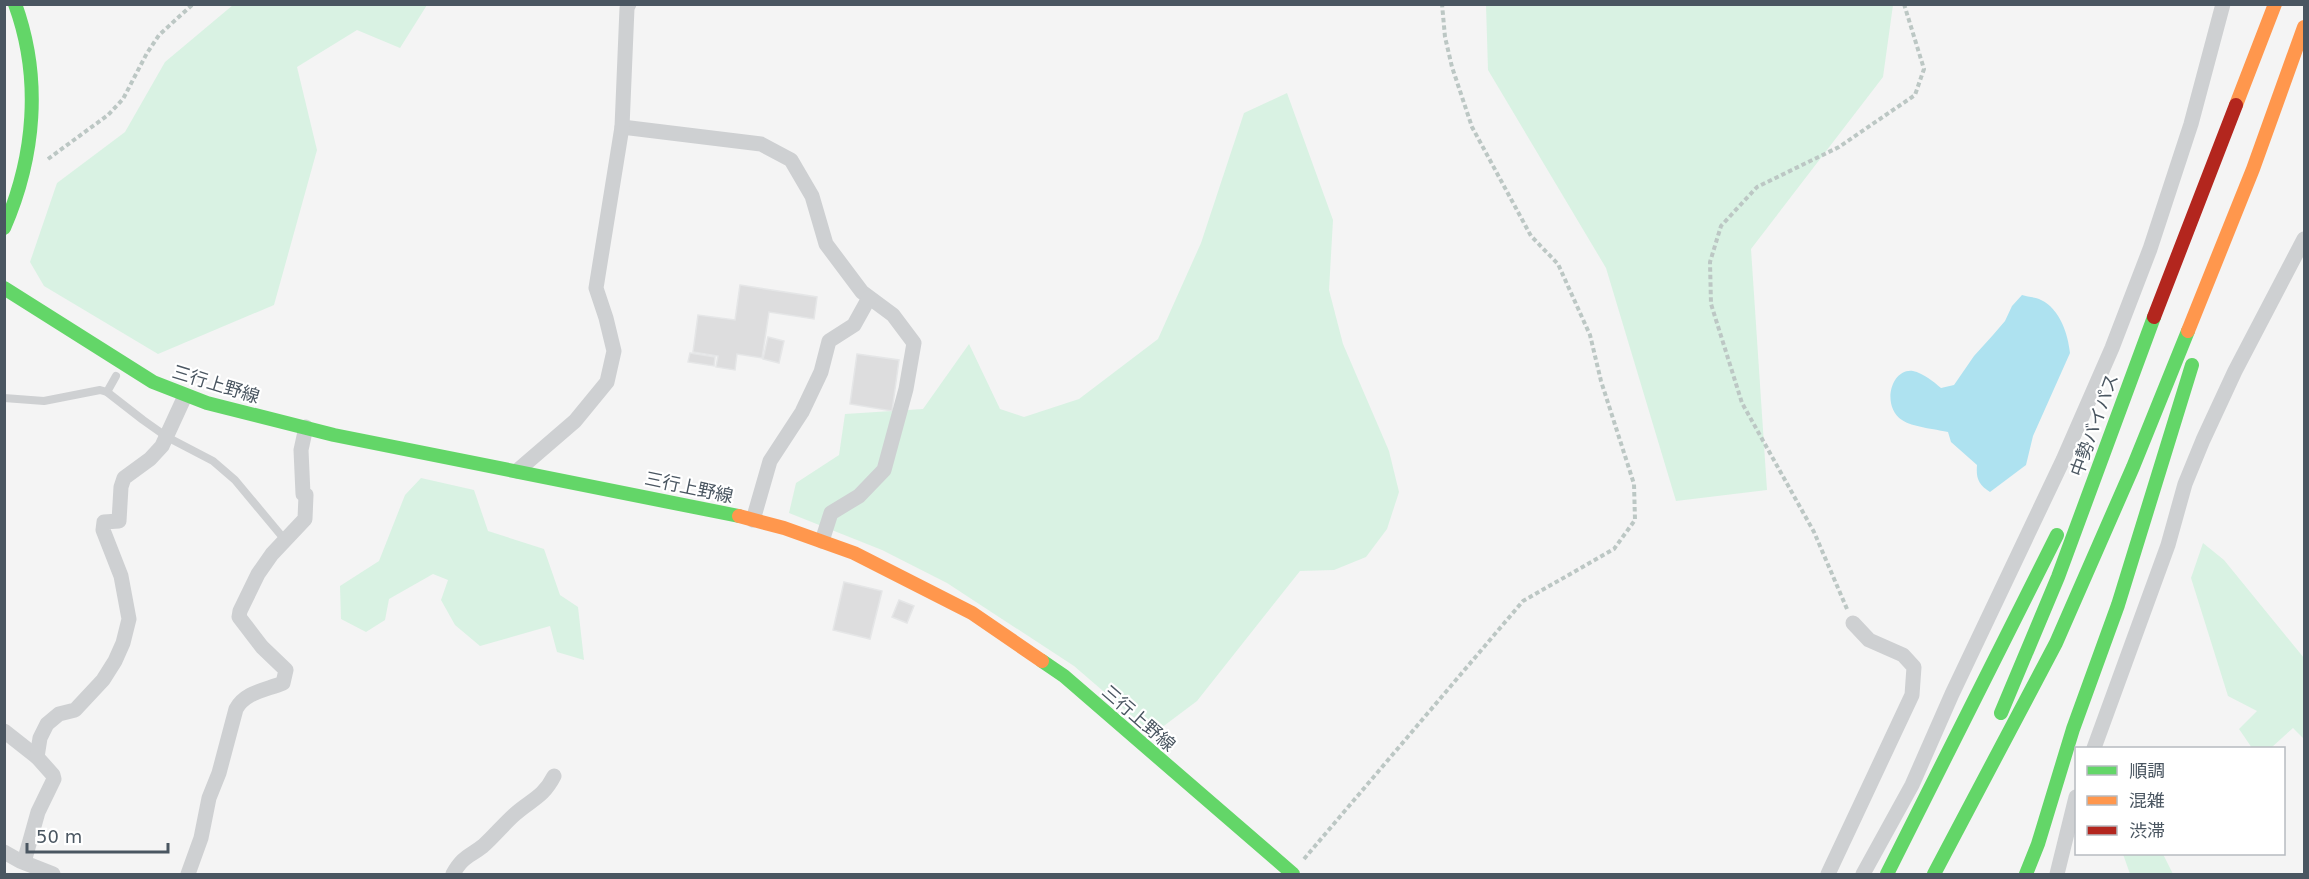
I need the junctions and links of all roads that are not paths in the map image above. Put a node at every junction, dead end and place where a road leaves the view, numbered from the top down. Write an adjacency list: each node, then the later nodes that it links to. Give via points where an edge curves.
1 (15, 4): 8 (main road, via 30,71 32,130 20,194)
2 (629, 4): 6 (street)
3 (2223, 4): 37 (street, via 2191,123 2150,249 2112,348 1912,785)
4 (2275, 4): 12 (main road, 中勢バイパス)
5 (2304, 27): 7 (main road, 中勢バイパス)
6 (622, 127): 11 (street, via 760,144 791,160 812,196 826,244); 19 (street, via 596,288 614,351 607,382 575,421)
7 (2253, 169): 30 (main road, 中勢バイパス, via 2133,468 2056,643); 40 (main road, via 2118,605)
8 (4, 228)
9 (2304, 239): 25 (street, via 2203,440)
10 (4, 288): 15 (main road, 三行上野線, via 136,372)
11 (870, 298): 20 (street, via 854,325 829,341 821,372 802,412 770,461); 22 (street, via 893,315 914,343 906,389 884,470 859,495 831,513)
12 (2141, 351): 30 (main road, 中勢バイパス, via 2058,577); 38 (main road, via 2064,519)
13 (116, 376): 14 (lane)
14 (107, 392): 16 (lane, via 44,400); 18 (lane)
15 (185, 396): 17 (main road, 三行上野線); 18 (street)
16 (4, 398)
17 (306, 427): 19 (main road, 三行上野線); 21 (street, via 301,450 306,495 304,519)
18 (167, 437): 21 (lane, via 213,461 235,480); 26 (street, via 150,459 124,478 119,521 104,522 129,619 119,652 103,680 75,710 59,714 47,724)
19 (517, 471): 20 (main road, 三行上野線)
20 (753, 520): 22 (main road, 三行上野線)
21 (285, 540): 33 (street, via 258,574 239,617 286,670 285,678 283,683 248,695 239,703)
22 (822, 541): 35 (main road, 三行上野線, via 888,569 972,613 1064,676)
23 (1853, 623): 36 (street, via 1869,640 1903,655 1914,668 1912,695)
24 (4, 731): 26 (street)
25 (2094, 747)
26 (37, 757): 31 (street, via 54,779 38,812)
27 (554, 776): 34 (street, via 538,798 516,813 482,847 467,855)
28 (2075, 801): 41 (street)
29 (4, 852): 31 (street)
30 (1943, 856): 39 (main road, 中勢バイパス)
31 (24, 862): 32 (street)
32 (53, 874)
33 (188, 874)
34 (453, 874)
35 (1293, 874)
36 (1828, 874)
37 (1863, 874)
38 (1887, 874)
39 (1934, 874)
40 (2026, 874)
41 (2057, 874)

